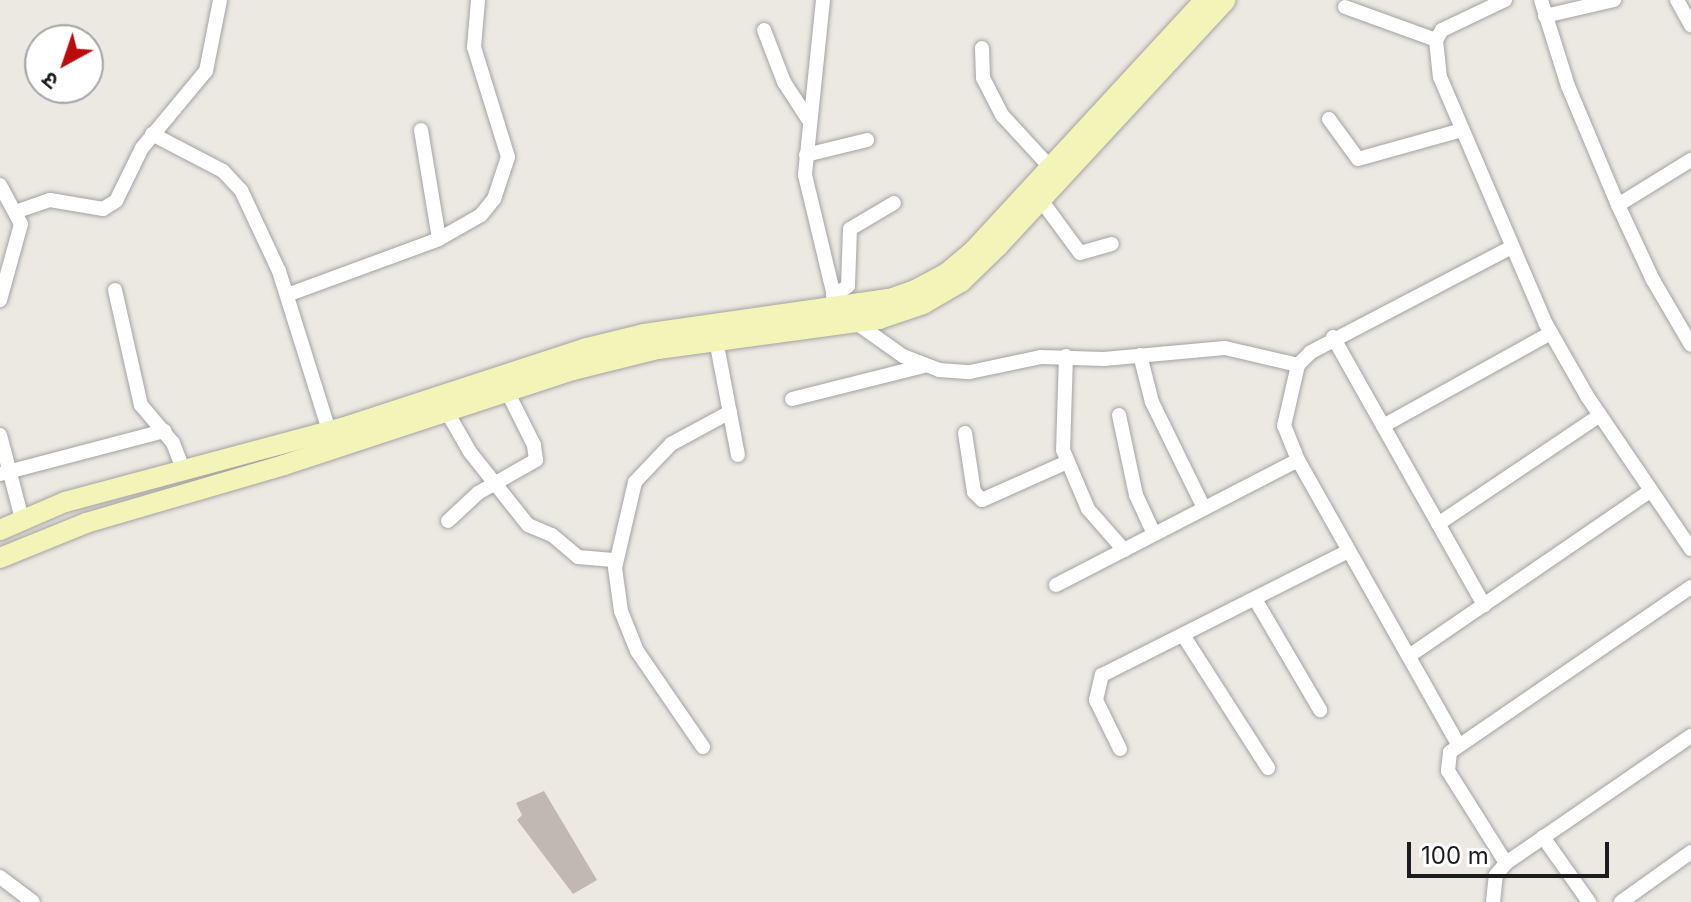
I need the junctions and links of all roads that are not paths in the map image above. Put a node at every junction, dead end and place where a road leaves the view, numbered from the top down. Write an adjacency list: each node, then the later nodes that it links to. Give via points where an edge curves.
1 (220, 0): 19 (street, via 212,59)
2 (478, 0): 29 (street, via 474,47 505,140 506,173 481,215)
3 (823, 0): 15 (street, via 820,61)
4 (1505, 0): 13 (street, via 1458,20)
5 (1541, 0): 10 (street)
6 (1614, 0): 10 (street)
7 (1677, 0): 11 (street)
8 (1216, 2): 23 (street); 25 (street)
9 (1345, 7): 13 (street)
10 (1545, 16): 27 (street)
11 (1691, 25)
12 (764, 30): 15 (street, via 784,82)
13 (1436, 40): 18 (street, via 1440,77)
14 (982, 48): 23 (street, via 983,78 1002,115)
15 (808, 119): 21 (street)
16 (1329, 119): 18 (street, via 1358,159)
17 (421, 130): 29 (street)
18 (1462, 130): 31 (street)
19 (152, 134): 28 (street, via 111,205 103,209 50,200); 33 (street, via 234,179 272,252)
20 (867, 140): 21 (street)
21 (806, 155): 35 (street, via 806,189)
22 (1691, 160): 27 (street)
23 (1050, 167): 35 (street, via 947,273 893,298)
24 (0, 185): 28 (street)
25 (1041, 200): 30 (street, via 1080,253); 35 (street, via 977,267 940,296 900,314)
26 (894, 203): 35 (street, via 850,229)
27 (1618, 205): 39 (street)
28 (18, 211): 34 (street, via 21,224)
29 (439, 239): 33 (street)
30 (1112, 244)
31 (1512, 247): 36 (street); 37 (street)
32 (115, 290): 51 (street, via 141,405)
33 (287, 295): 52 (street)
34 (0, 300)
35 (842, 312): 38 (street); 43 (street); 52 (street, via 616,341)
36 (1551, 333): 49 (street); 50 (street)
37 (1333, 337): 42 (street); 50 (street)
38 (716, 340): 44 (street, via 573,370); 47 (street)
39 (1691, 345)
40 (1140, 355): 41 (street); 42 (street, via 1225,348); 62 (street, via 1152,402)
41 (1066, 356): 43 (street, via 970,372); 57 (street, via 1060,434)
42 (1298, 365): 56 (street, via 1284,426)
43 (923, 366): 45 (street)
44 (507, 391): 46 (street); 60 (street, via 537,454 531,464)
45 (792, 399)
46 (447, 412): 60 (street); 71 (street, via 86,523)
47 (730, 412): 55 (street); 72 (street, via 671,444 645,468 630,494)
48 (1119, 415): 67 (street, via 1136,495)
49 (1600, 415): 61 (street); 65 (street)
50 (1383, 426): 65 (street)
51 (164, 431): 58 (street); 59 (street)
52 (329, 431): 58 (street)
53 (965, 433): 57 (street, via 974,492 982,500)
54 (0, 435): 59 (street)
55 (738, 455)
56 (1298, 460): 62 (street); 70 (street)
57 (1067, 462): 69 (street, via 1088,509)
58 (184, 471): 63 (street, via 90,494)
59 (4, 473): 63 (street)
60 (495, 482): 64 (street); 72 (street, via 528,525 552,535 578,557)
61 (1651, 490): 68 (street); 76 (street)
62 (1204, 508): 67 (street)
63 (22, 519): 66 (street)
64 (448, 521)
65 (1438, 524): 76 (street)
66 (0, 530)
67 (1154, 534): 69 (street)
68 (1691, 549)
69 (1124, 550): 73 (street)
70 (1349, 551): 75 (street); 78 (street)
71 (0, 558)
72 (616, 560): 82 (street, via 621,611 637,651)
73 (1056, 585)
74 (1691, 587): 81 (street)
75 (1255, 599): 77 (street); 79 (street)
76 (1484, 605): 78 (street)
77 (1183, 635): 83 (street, via 1097,682 1096,700); 84 (street)
78 (1409, 656): 81 (street)
79 (1320, 710)
80 (1691, 736): 85 (street)
81 (1458, 744): 87 (street, via 1446,761 1448,771)
82 (703, 747)
83 (1120, 749)
84 (1268, 768)
85 (1543, 837): 87 (street); 91 (street)
86 (1691, 852): 92 (street)
87 (1506, 863): 90 (street, via 1496,875)
88 (0, 877): 89 (street)
89 (33, 902)
90 (1493, 902)
91 (1589, 902)
92 (1621, 902)

